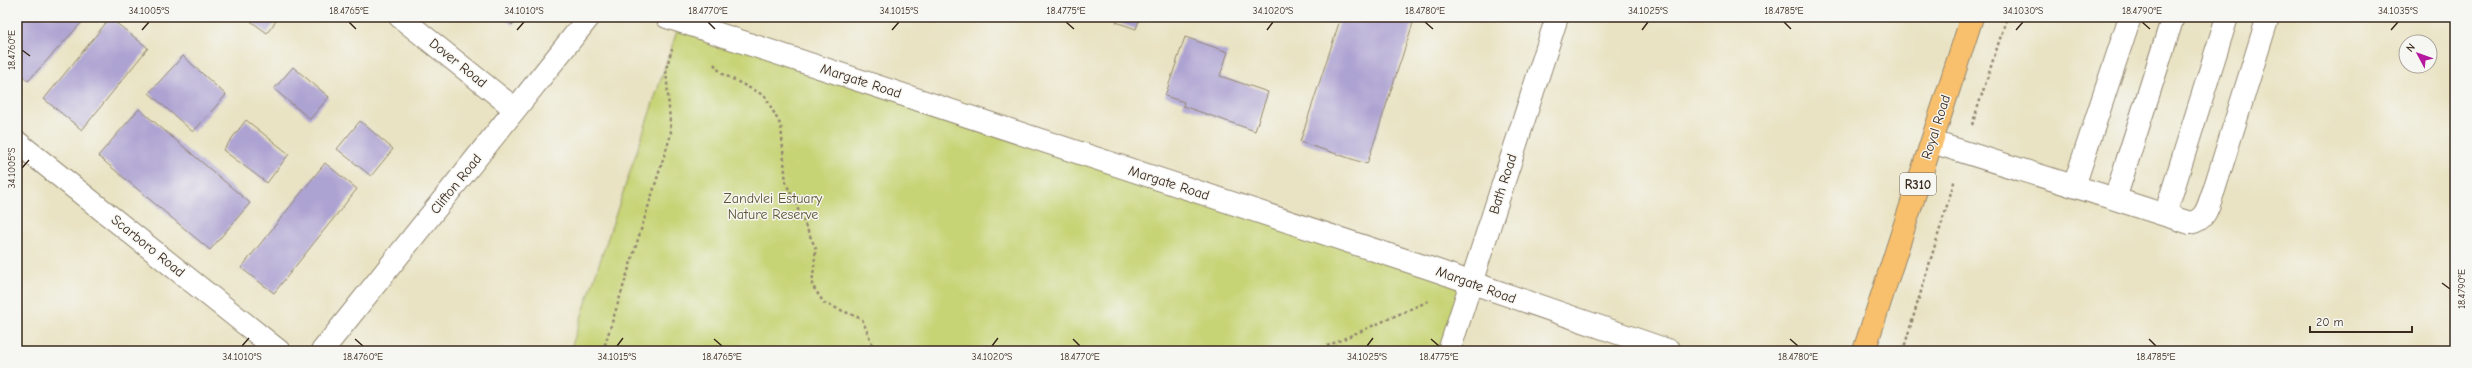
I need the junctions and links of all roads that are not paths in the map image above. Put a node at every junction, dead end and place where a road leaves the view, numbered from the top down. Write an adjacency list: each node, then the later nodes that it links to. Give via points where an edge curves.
1 (400, 17): 10 (street, Dover Road)
2 (589, 17): 10 (street, Clifton Road)
3 (1558, 17): 16 (street, Bath Road)
4 (1972, 17): 12 (main road, Royal Road / R310)
5 (2130, 17): 13 (street)
6 (2173, 17): 14 (street)
7 (2227, 17): 15 (street)
8 (2268, 17): 15 (street, via 2204,216 2199,221 2190,223)
9 (673, 19): 16 (street, Margate Road)
10 (515, 109): 18 (street, Clifton Road)
11 (17, 142): 17 (street, Scarboro Road)
12 (1932, 142): 13 (street); 21 (main road, Royal Road / R310)
13 (2074, 186): 14 (street)
14 (2115, 199): 15 (street)
15 (2165, 215)
16 (1471, 282): 19 (street, Bath Road); 20 (street, Margate Road)
17 (279, 351)
18 (322, 351)
19 (1449, 351)
20 (1670, 351)
21 (1864, 351)

